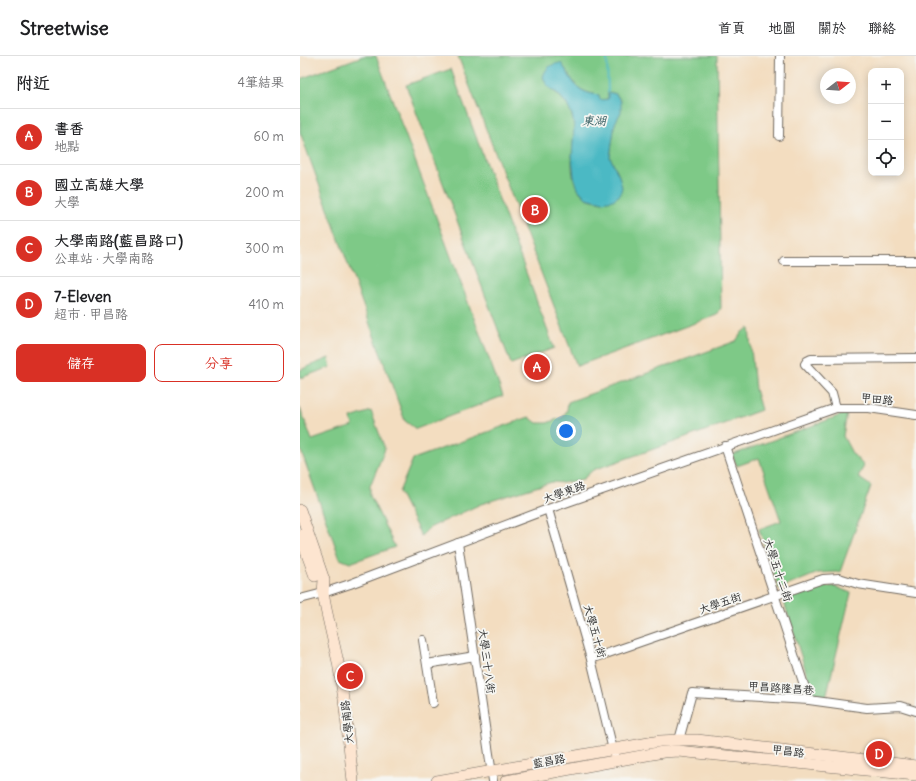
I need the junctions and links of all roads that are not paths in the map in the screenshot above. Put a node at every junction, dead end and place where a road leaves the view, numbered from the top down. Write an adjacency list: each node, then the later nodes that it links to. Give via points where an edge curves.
1 (780, 56): 2 (street)
2 (779, 136)
3 (916, 261): 4 (street)
4 (784, 262)
5 (916, 358): 6 (street, via 807,361 804,364 832,393)
6 (836, 408): 7 (street, 甲田路, via 869,408); 8 (street, 大學東路)
7 (916, 415)
8 (725, 446): 10 (street, 大學東路); 15 (street, 大學五十二街)
9 (300, 510): 13 (street, 大學南路, via 324,580)
10 (548, 510): 12 (street, 大學東路); 19 (street, 大學五十街)
11 (300, 535): 13 (street, 大學南路)
12 (458, 544): 13 (street, 大學東路); 18 (street, 大學三十八街)
13 (323, 593): 16 (street, 大學東路); 32 (street, 大學南路, via 344,700)
14 (916, 593): 15 (street, 大學五街, via 858,584 839,578 823,580)
15 (775, 595): 19 (street, 大學五街); 21 (street, 大學五十二街)
16 (300, 599)
17 (423, 640): 20 (street)
18 (475, 656): 20 (street); 30 (street, 大學三十八街)
19 (592, 659): 26 (street, 大學五十街)
20 (426, 664): 22 (street)
21 (809, 700): 23 (street, 甲昌路隆昌巷, via 867,708 900,706); 24 (street, 甲昌路隆昌巷, via 692,693)
22 (433, 703)
23 (916, 711)
24 (680, 740): 25 (street, 甲昌路); 28 (street, 甲昌路)
25 (661, 747): 26 (street, 藍昌路); 29 (street, 甲昌路, via 678,751)
26 (614, 755): 27 (street, 藍昌路); 31 (street, 藍昌路)
27 (554, 761): 30 (street, 藍昌路); 31 (street)
28 (916, 766)
29 (916, 775)
30 (492, 776): 33 (street, 藍昌路)
31 (557, 777): 34 (street, 藍昌路)
32 (353, 781)
33 (437, 781)
34 (506, 781)

